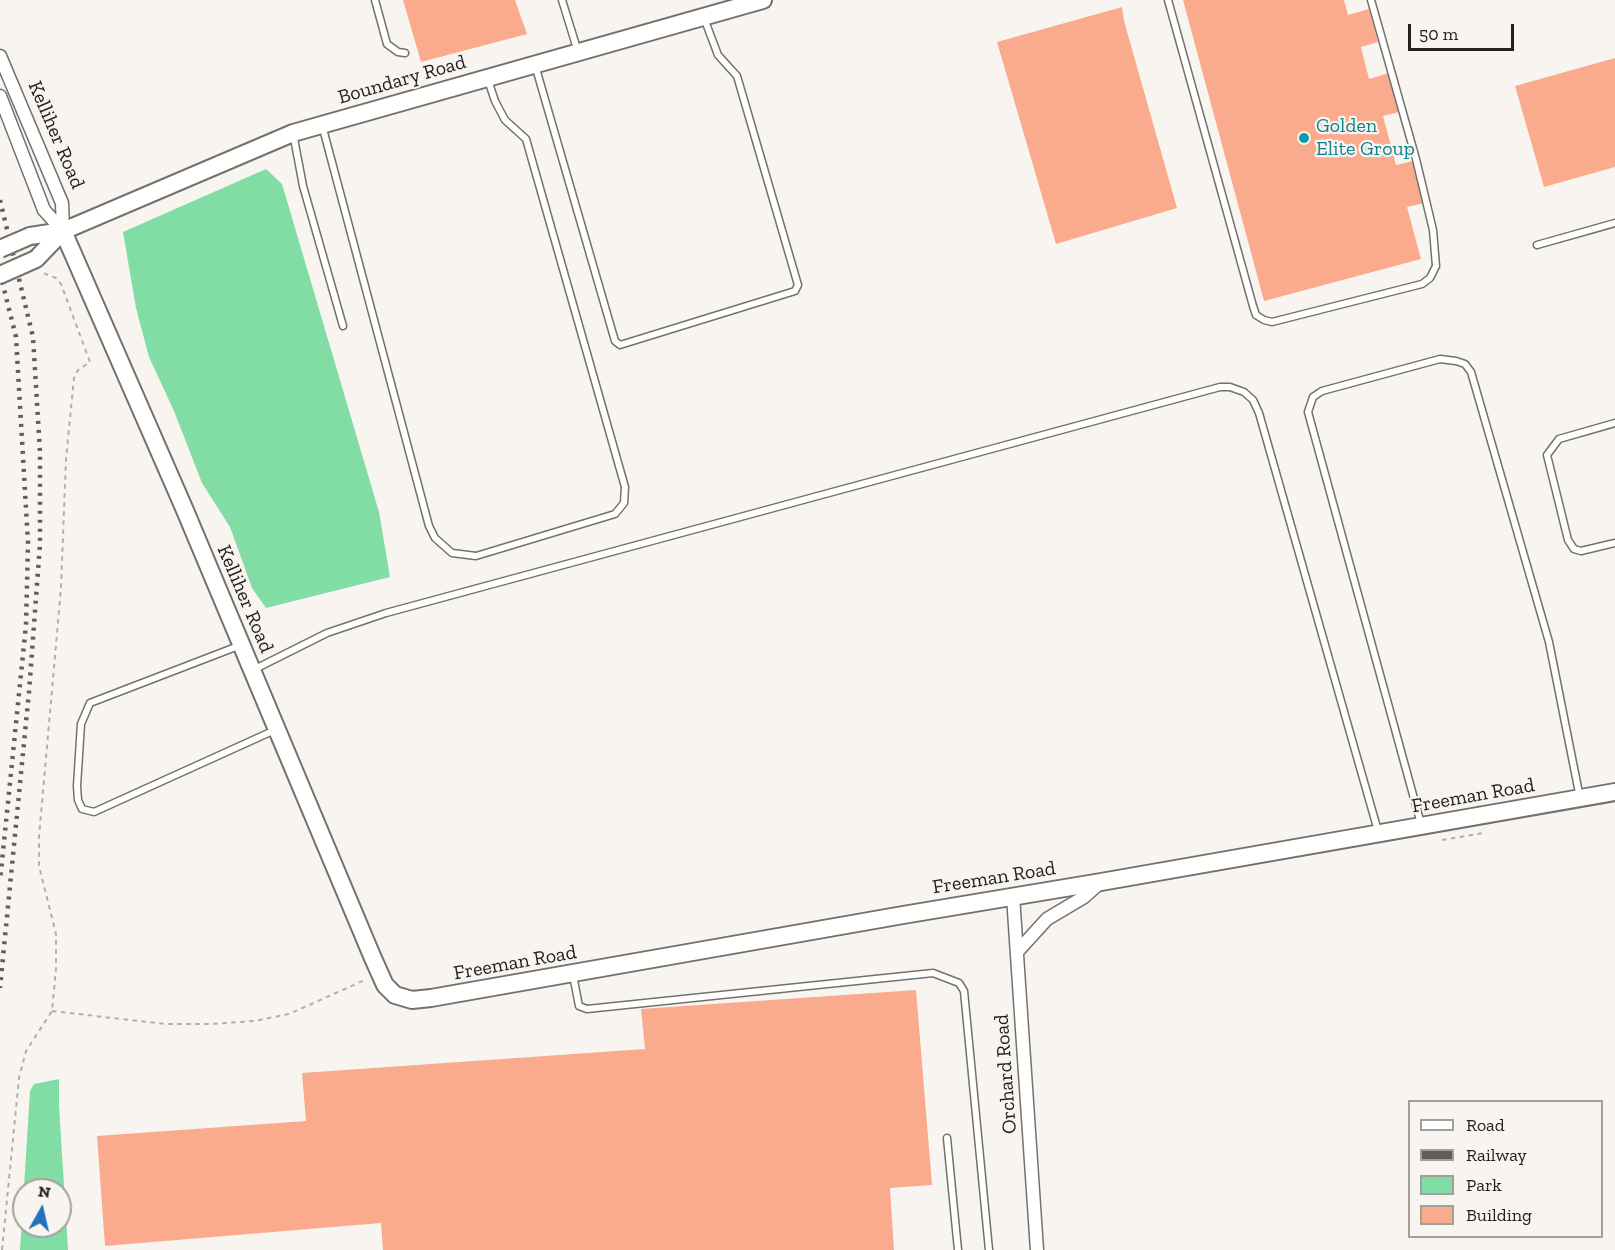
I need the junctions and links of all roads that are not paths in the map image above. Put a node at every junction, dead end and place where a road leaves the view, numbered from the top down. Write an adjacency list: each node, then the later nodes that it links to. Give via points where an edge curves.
1 (375, 0): 7 (lane, via 387,44)
2 (562, 0): 8 (lane)
3 (763, 0): 6 (street, Boundary Road)
4 (1168, 0): 5 (lane, via 1252,306 1256,315 1272,322 1422,284 1436,266 1433,230 1419,169)
5 (1371, 0)
6 (703, 17): 8 (street, Boundary Road); 10 (lane, via 718,55 737,76 798,285 795,291 620,345 615,341)
7 (405, 52)
8 (578, 52): 10 (street, Boundary Road)
9 (0, 56): 16 (street, Kelliher Road, via 62,203)
10 (535, 64): 11 (street, Boundary Road)
11 (488, 78): 13 (street, Boundary Road); 13 (lane, via 505,120 526,139 625,487 624,503 615,514 476,556 452,553 435,538 429,526)
12 (0, 96): 16 (street, Kelliher Road, via 44,210)
13 (322, 125): 14 (street, Boundary Road)
14 (292, 133): 16 (street, Boundary Road); 20 (lane)
15 (1615, 223): 17 (lane)
16 (63, 231): 18 (street, Boundary Road, bridge, via 30,236); 19 (street, Boundary Road, bridge, via 35,267); 23 (street, Kelliher Road)
17 (1537, 245)
18 (0, 249)
19 (0, 274)
20 (343, 326)
21 (1615, 423): 22 (lane, via 1559,439 1546,455 1568,540 1574,549)
22 (1615, 543)
23 (241, 645): 24 (street, Kelliher Road); 25 (lane, via 90,703 81,724 78,800 82,809 94,812)
24 (252, 671): 25 (street, Kelliher Road); 29 (lane, via 327,633 386,613 1230,387 1253,400 1259,413)
25 (276, 729): 34 (street, Kelliher Road)
26 (1615, 792): 27 (street, Freeman Road)
27 (1580, 798): 28 (street, Freeman Road); 28 (lane, via 1549,642 1471,372 1465,364 1440,359 1322,391 1313,398 1308,412)
28 (1422, 826): 29 (street, Freeman Road)
29 (1378, 833): 30 (street, Freeman Road)
30 (1101, 882): 31 (street, Freeman Road); 32 (street, via 1047,920)
31 (1013, 896): 32 (street, Orchard Road); 33 (street, Freeman Road)
32 (1017, 952): 38 (street, Orchard Road)
33 (573, 974): 34 (street, Freeman Road, via 412,1000 395,995); 37 (lane, via 579,1006 587,1009 933,973 959,983 964,991)
34 (382, 979)
35 (947, 1138): 36 (lane)
36 (958, 1250)
37 (989, 1250)
38 (1037, 1250)

